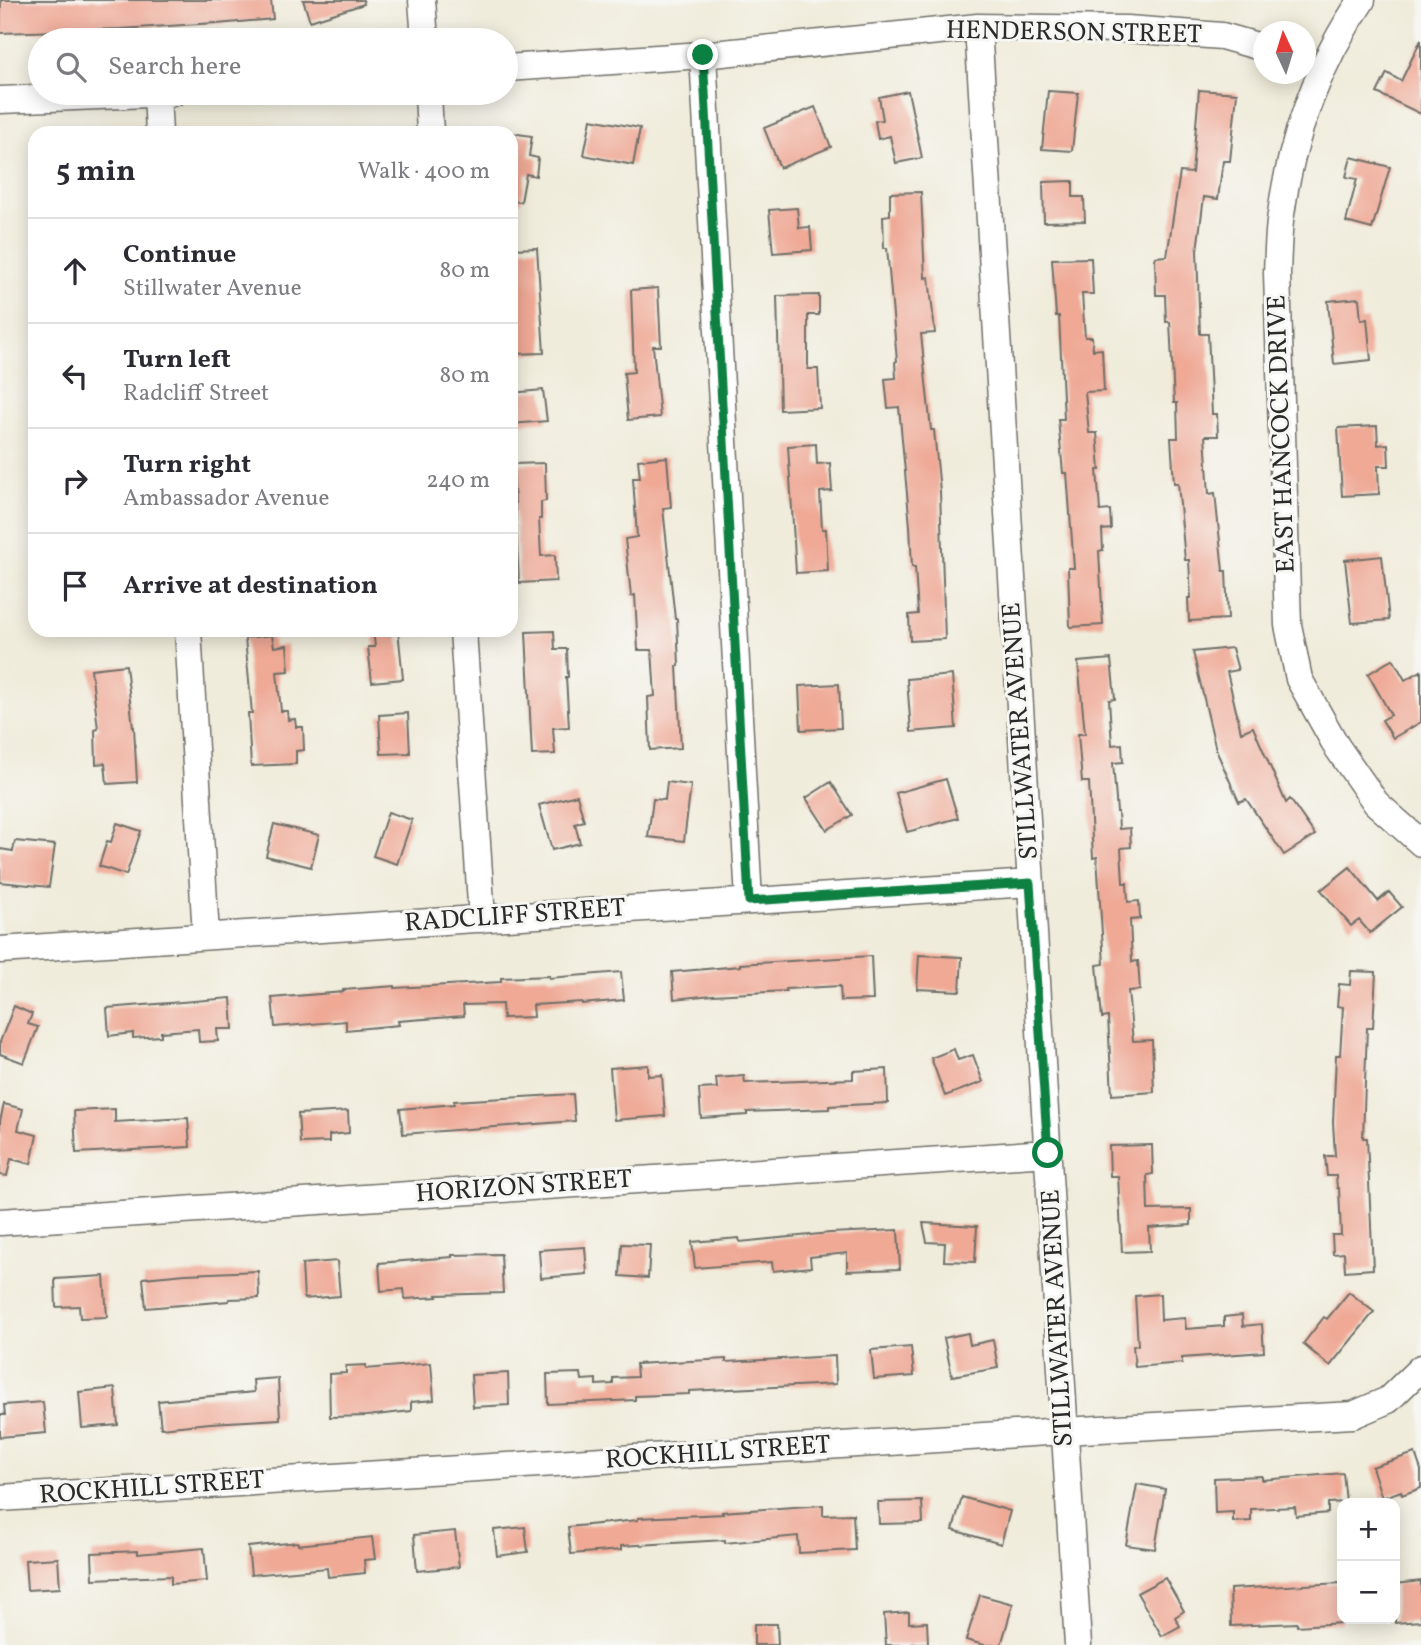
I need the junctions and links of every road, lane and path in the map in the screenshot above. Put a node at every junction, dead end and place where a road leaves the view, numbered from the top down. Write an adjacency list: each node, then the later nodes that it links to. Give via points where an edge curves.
1 (422, 0): 4 (street)
2 (1362, 0): 7 (street, EAST HANCOCK DRIVE)
3 (978, 27): 5 (street, HENDERSON STREET, via 1127,29 1222,36); 6 (street, HENDERSON STREET); 19 (street, STILLWATER AVENUE)
4 (424, 28)
5 (1253, 45)
6 (703, 55): 8 (street, HENDERSON STREET); 20 (street)
7 (1316, 60)
8 (518, 67)
9 (1309, 84): 18 (street, EAST HANCOCK DRIVE, via 1280,226 1277,273 1288,625 1299,679 1337,747 1376,803)
10 (28, 99): 11 (street)
11 (0, 100)
12 (163, 105): 14 (street)
13 (429, 105): 15 (street)
14 (160, 126)
15 (430, 126)
16 (188, 637): 22 (street)
17 (463, 637): 21 (street)
18 (1421, 843)
19 (1030, 883): 20 (street, RADCLIFF STREET); 24 (street, STILLWATER AVENUE)
20 (749, 901): 21 (street, RADCLIFF STREET)
21 (482, 919): 22 (street, RADCLIFF STREET)
22 (206, 936): 23 (street, RADCLIFF STREET)
23 (0, 950)
24 (1048, 1153): 25 (street, HORIZON STREET); 27 (street, STILLWATER AVENUE)
25 (0, 1222)
26 (1421, 1368): 27 (street, ROCKHILL STREET, via 1388,1400 1353,1415)
27 (1064, 1431): 28 (street, ROCKHILL STREET); 29 (street, STILLWATER AVENUE)
28 (0, 1498)
29 (1077, 1645)

